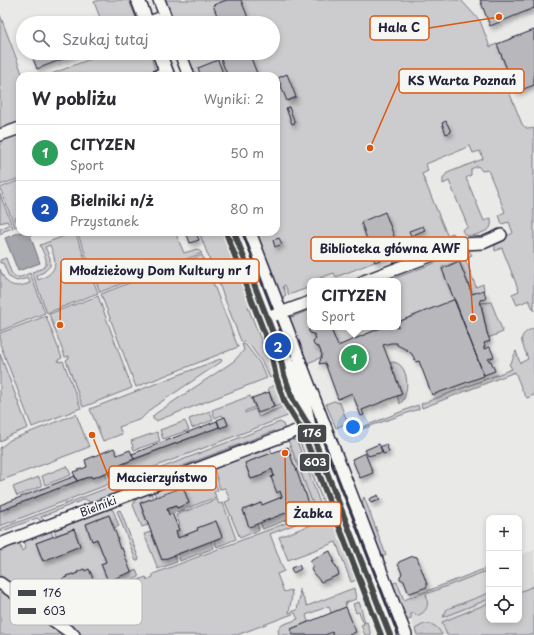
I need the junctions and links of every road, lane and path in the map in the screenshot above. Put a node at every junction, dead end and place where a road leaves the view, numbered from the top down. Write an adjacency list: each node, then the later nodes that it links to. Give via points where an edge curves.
1 (138, 0): 3 (street)
2 (159, 0): 4 (street)
3 (144, 16)
4 (165, 16)
5 (161, 60): 7 (street)
6 (183, 60): 8 (street)
7 (163, 72)
8 (187, 72)
9 (16, 129): 10 (street)
10 (0, 135)
11 (502, 235): 16 (street, via 483,243 462,244)
12 (236, 236): 15 (street)
13 (252, 236): 14 (street)
14 (264, 268): 15 (street); 18 (street)
15 (250, 273): 19 (street)
16 (372, 278)
17 (307, 303): 18 (street)
18 (282, 313): 19 (street); 21 (street)
19 (267, 318): 20 (street, via 278,346 293,400)
20 (309, 426): 22 (street); 25 (street, Bielniki)
21 (329, 435): 22 (street); 23 (street)
22 (314, 441): 24 (street)
23 (352, 493): 24 (street); 29 (street)
24 (337, 499): 30 (street)
25 (0, 544)
26 (0, 583): 27 (street)
27 (10, 590)
28 (60, 625): 31 (street)
29 (405, 631): 30 (street)
30 (389, 634)
31 (74, 635)

